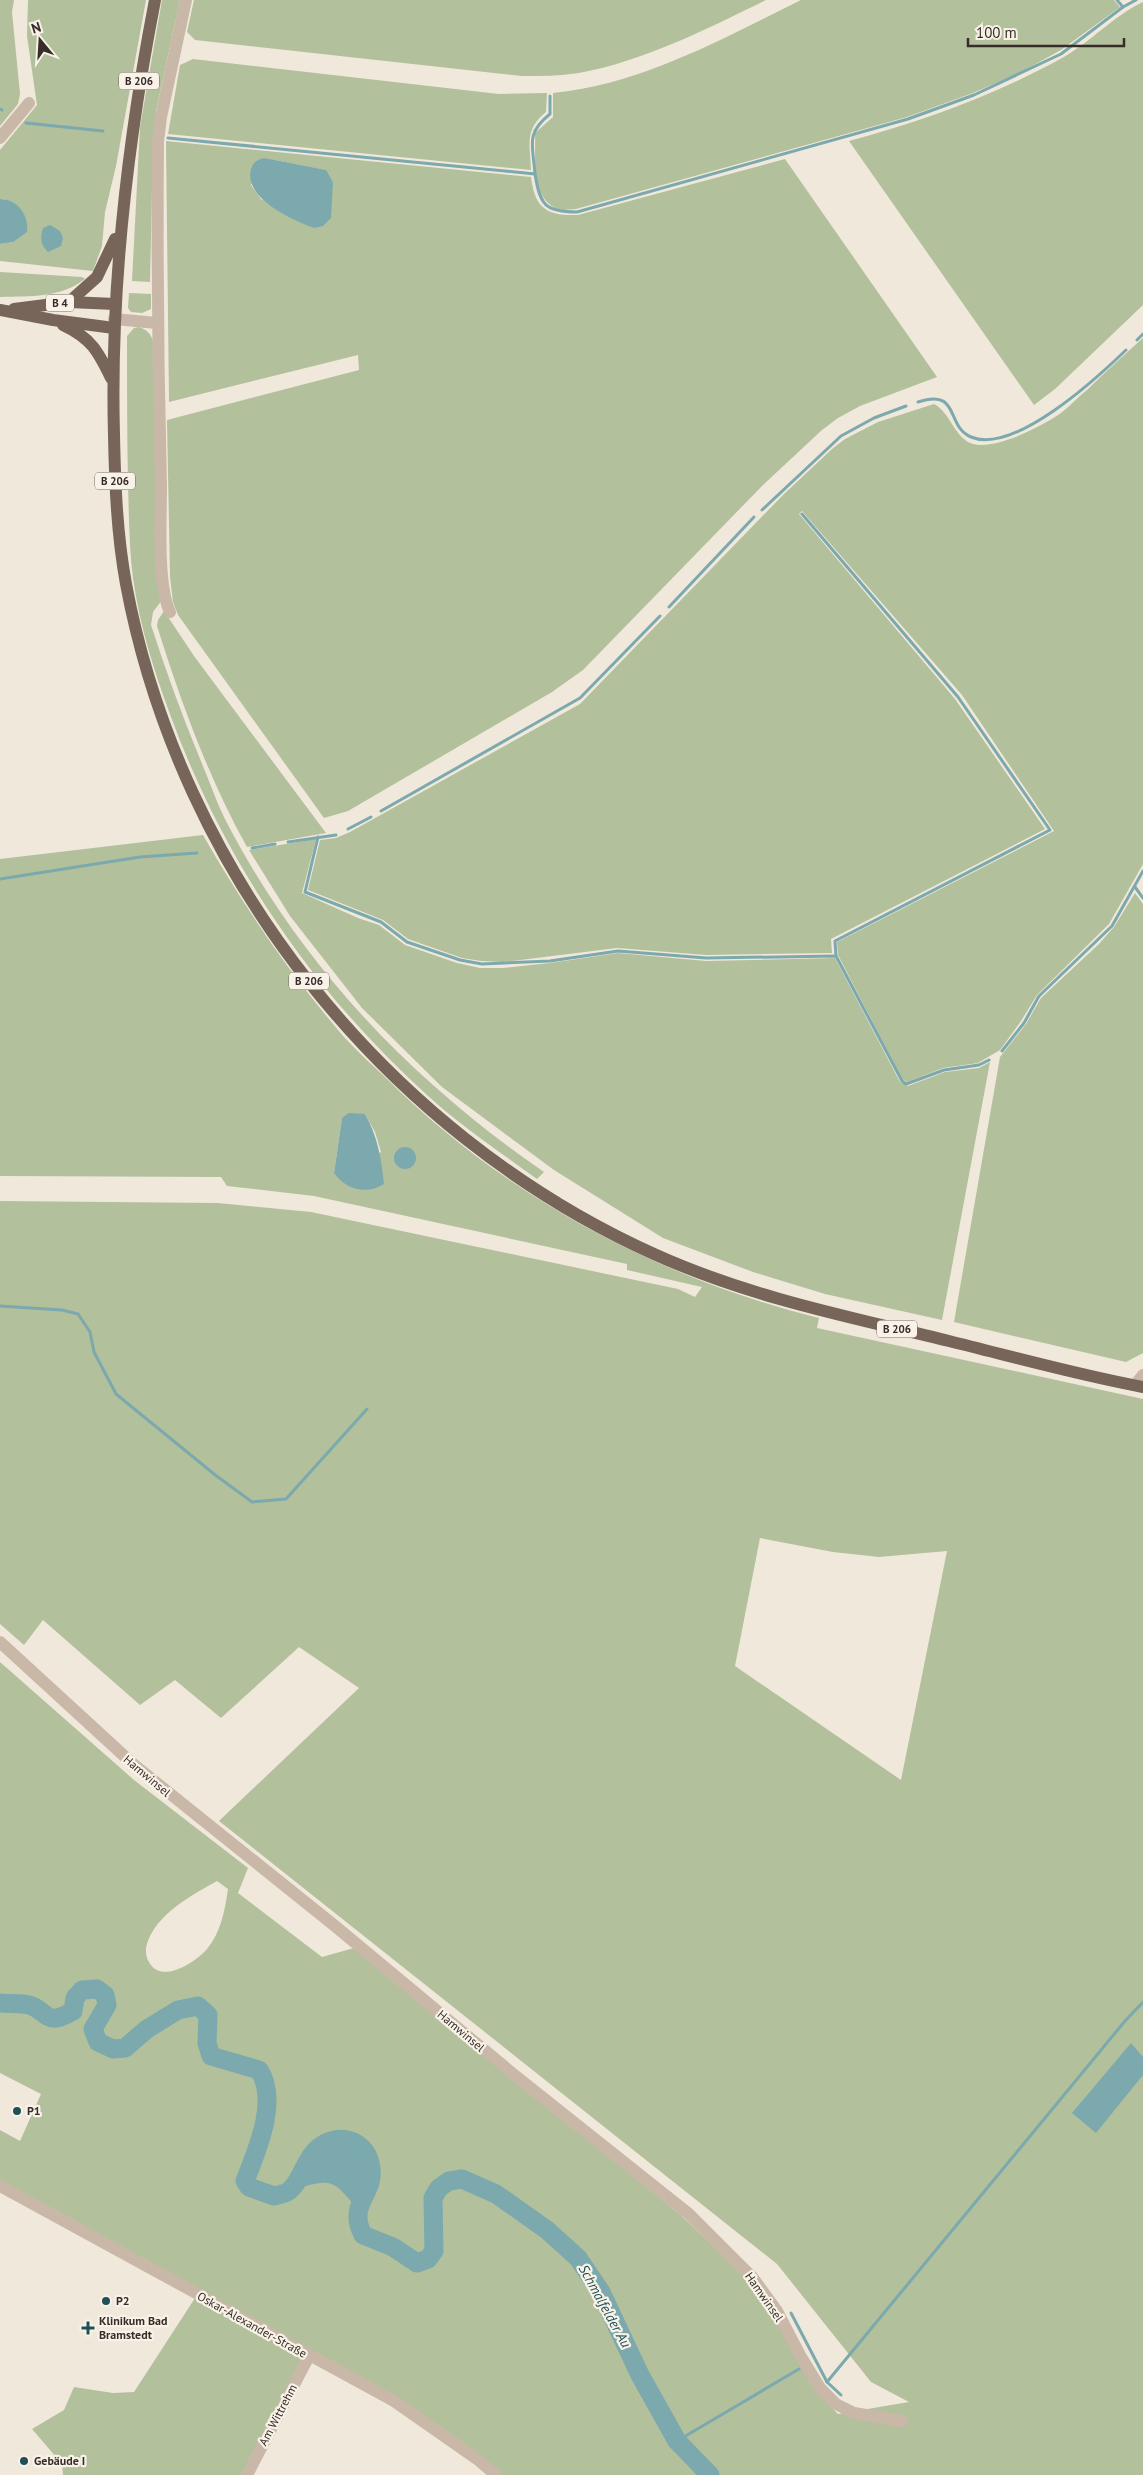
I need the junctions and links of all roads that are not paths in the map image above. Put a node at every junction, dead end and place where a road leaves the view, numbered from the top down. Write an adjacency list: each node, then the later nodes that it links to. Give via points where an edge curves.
1 (155, 0): 5 (main road, B 206, via 137,92)
2 (186, 0): 11 (street, via 160,117)
3 (29, 103): 4 (street)
4 (0, 138)
5 (119, 230): 6 (main road, via 97,277); 7 (main road, B 206)
6 (70, 302): 7 (main road, B 4); 8 (main road, B 4)
7 (115, 304): 10 (main road, B 206)
8 (3, 310): 9 (main road, B 4)
9 (54, 320): 10 (main road, B 4); 12 (main road, via 88,340)
10 (114, 323): 11 (street); 12 (main road, B 206)
11 (157, 323): 13 (street, via 162,551 165,602)
12 (112, 382): 14 (main road, B 206, via 117,512 126,580 140,646 174,751 215,838 270,931 348,1028 391,1074 460,1133 511,1171 599,1227 736,1287 816,1310)
13 (170, 612)
14 (1140, 1382)
15 (0, 1642): 18 (street, Hamwinsel, via 132,1764 689,2214 753,2278 777,2311 820,2388 836,2404 854,2413)
16 (0, 2186): 17 (street, Oskar-Alexander-Straße)
17 (309, 2356): 19 (street, Am Wittrehm); 20 (street, Oskar-Alexander-Straße, via 394,2401)
18 (902, 2421)
19 (247, 2475)
20 (496, 2475)

